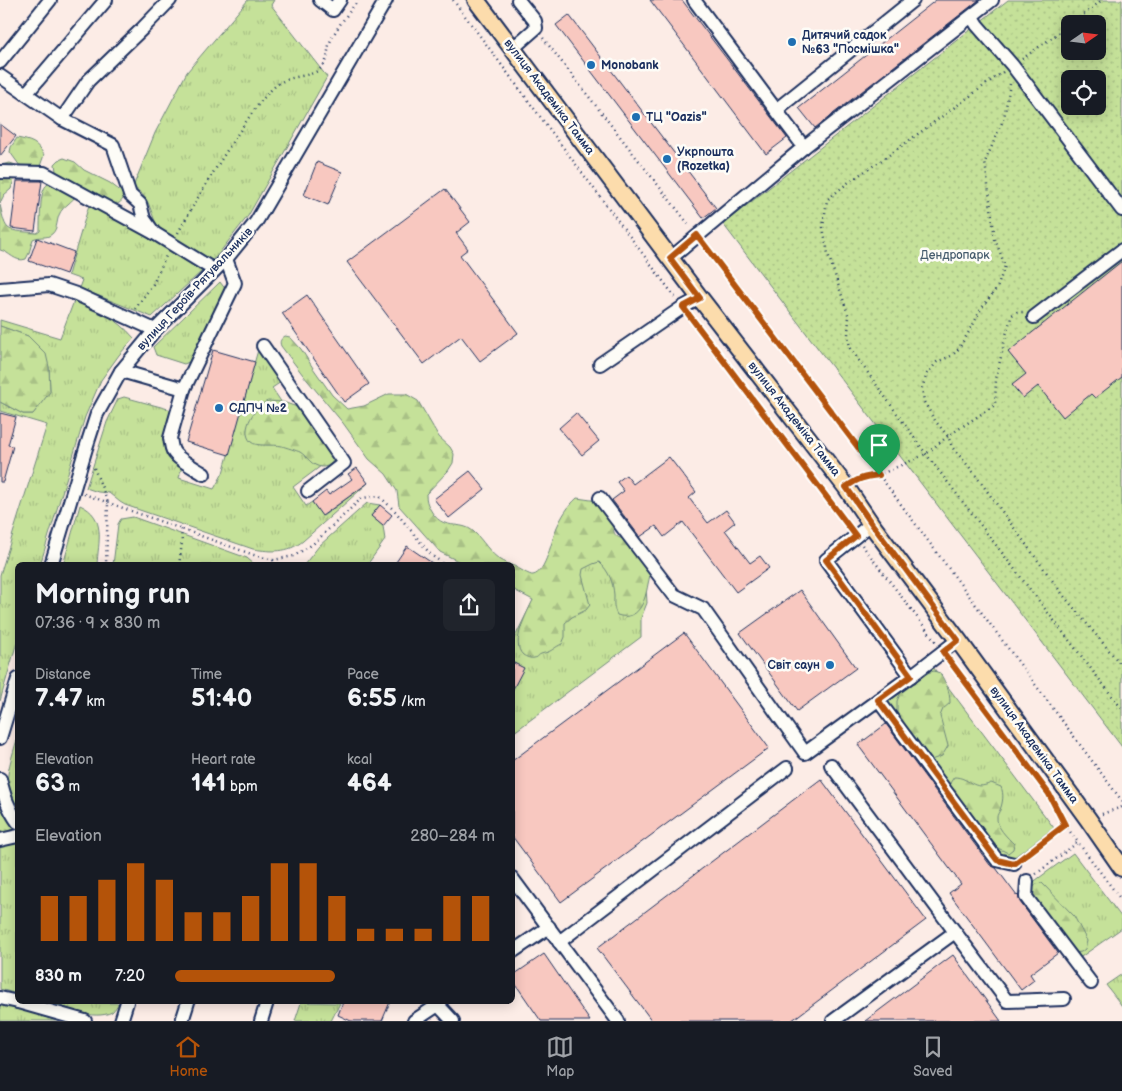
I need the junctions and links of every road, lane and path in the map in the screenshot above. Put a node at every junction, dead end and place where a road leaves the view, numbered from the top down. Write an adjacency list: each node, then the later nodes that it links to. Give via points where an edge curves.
1 (50, 0): 20 (street)
2 (106, 0): 23 (street)
3 (170, 0): 25 (street, via 88,81)
4 (320, 0): 5 (street, via 333,10)
5 (340, 0)
6 (358, 0): 31 (path, via 333,35 328,57 320,70 276,85 247,120)
7 (386, 0): 33 (street, вулиця Героїв-Рятувальників, via 256,222)
8 (453, 0): 38 (path)
9 (476, 0): 19 (main road, вулиця Академіка Тамма)
10 (518, 0): 18 (street, via 535,21 536,28)
11 (694, 0): 24 (street)
12 (913, 0): 24 (street)
13 (992, 0): 16 (street)
14 (1102, 0): 15 (path)
15 (1083, 15)
16 (972, 16): 21 (street); 26 (street)
17 (1061, 31): 21 (path)
18 (530, 33): 19 (street); 30 (path, via 543,38)
19 (512, 49): 34 (main road, вулиця Академіка Тамма)
20 (0, 62)
21 (1012, 65): 28 (street); 46 (path, via 1004,118 985,162 995,240 1006,266 998,288 981,309 958,351 937,362 927,374 922,388 924,402); 48 (path, via 827,200 823,228 849,317 850,348)
22 (0, 76): 23 (street)
23 (26, 94): 25 (street)
24 (776, 110): 26 (street)
25 (62, 119): 29 (street, via 113,146 130,195 140,204 144,220)
26 (804, 147): 30 (street)
27 (0, 172): 29 (street, via 44,173)
28 (1122, 210)
29 (154, 233): 31 (street)
30 (697, 235): 34 (street); 50 (path)
31 (172, 244): 35 (street); 40 (path, via 153,284)
32 (1122, 250): 39 (street)
33 (226, 258): 35 (street, вулиця Героїв-Рятувальників); 45 (street, via 235,282)
34 (670, 258): 37 (main road, вулиця Академіка Тамма)
35 (214, 270): 41 (street, вулиця Героїв-Рятувальників)
36 (0, 289): 40 (street, via 49,285)
37 (700, 298): 38 (street); 51 (main road, вулиця Академіка Тамма)
38 (683, 307): 43 (street); 58 (path)
39 (1034, 317): 46 (path, via 1024,312 1012,315 996,378 995,405)
40 (128, 318): 41 (street)
41 (155, 330): 44 (street, вулиця Героїв-Рятувальників)
42 (263, 346): 53 (street, via 344,463)
43 (600, 364)
44 (121, 371): 45 (street); 47 (street, вулиця Героїв-Рятувальників, via 97,414)
45 (184, 389): 49 (street, via 170,438 171,446 180,458)
46 (948, 436): 48 (path); 66 (path, via 952,447 1063,595)
47 (86, 448): 52 (street, вулиця Героїв-Рятувальників); 55 (path)
48 (926, 454): 50 (path); 70 (path)
49 (204, 474)
50 (879, 475): 51 (path, via 857,479); 75 (path)
51 (846, 487): 56 (main road, вулиця Академіка Тамма)
52 (73, 490): 55 (path); 60 (street, вулиця Героїв-Рятувальників)
53 (308, 491)
54 (600, 498): 69 (street, via 674,595 703,608 804,753)
55 (108, 503): 57 (path); 61 (path)
56 (872, 524): 58 (street); 64 (main road, вулиця Академіка Тамма)
57 (181, 529): 59 (path); 62 (path)
58 (856, 536): 65 (path); 67 (street, via 826,560)
59 (273, 560): 63 (path, via 294,556 313,544 362,498 379,496)
60 (52, 562)
61 (106, 562)
62 (179, 562)
63 (441, 562)
64 (958, 640): 65 (street); 78 (main road, вулиця Академіка Тамма)
65 (943, 652): 67 (street); 79 (path, via 1049,794)
66 (1122, 666)
67 (911, 676): 69 (street)
68 (15, 689): 71 (street)
69 (878, 700): 83 (street, via 997,860)
70 (1122, 709)
71 (0, 738)
72 (830, 765): 89 (street)
73 (787, 768): 90 (street)
74 (0, 779): 77 (street, via 6,802)
75 (1122, 801)
76 (1122, 807): 78 (path)
77 (15, 818)
78 (1088, 819): 84 (main road, вулиця Академіка Тамма)
79 (1065, 825): 82 (path); 83 (path)
80 (15, 837): 81 (street)
81 (0, 840)
82 (1078, 842): 85 (path); 87 (path)
83 (1014, 864)
84 (1122, 868)
85 (1027, 881): 92 (street, via 1026,897)
86 (515, 882): 88 (street)
87 (1122, 901)
88 (548, 927): 90 (street); 91 (street)
89 (955, 932): 94 (street, via 1007,1001); 108 (street)
90 (559, 942): 107 (street)
91 (515, 950)
92 (1091, 983)
93 (0, 998): 95 (street)
94 (1064, 999)
95 (15, 1001)
96 (25, 1004): 101 (street)
97 (126, 1004): 102 (street)
98 (187, 1004): 103 (street)
99 (266, 1004): 104 (street)
100 (439, 1004): 105 (street); 106 (street)
101 (85, 1021)
102 (121, 1021)
103 (182, 1021)
104 (261, 1021)
105 (414, 1021)
106 (453, 1021)
107 (618, 1021)
108 (833, 1021)

